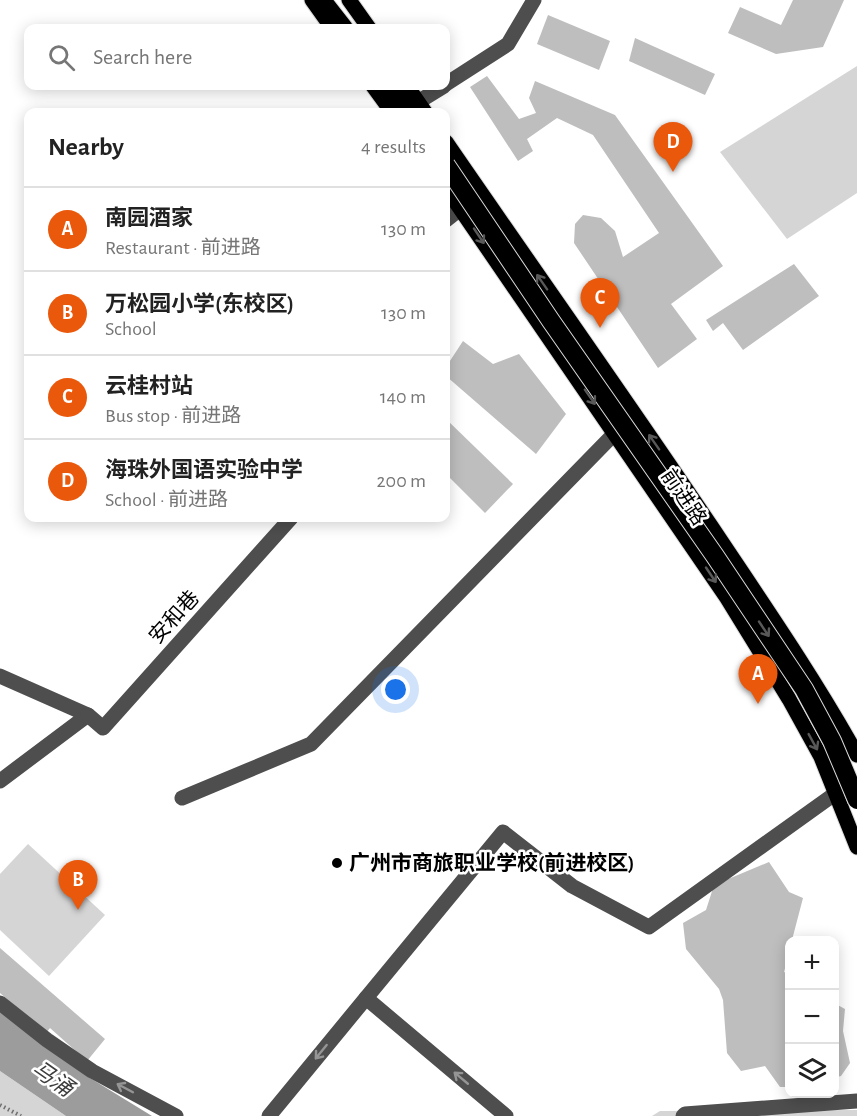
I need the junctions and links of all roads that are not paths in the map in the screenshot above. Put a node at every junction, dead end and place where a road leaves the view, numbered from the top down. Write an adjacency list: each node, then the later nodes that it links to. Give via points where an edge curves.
1 (312, 0): 6 (main road)
2 (322, 0): 7 (highway)
3 (333, 0): 8 (highway)
4 (349, 0): 9 (main road)
5 (534, 0): 10 (street, via 508,44)
6 (329, 24)
7 (341, 24)
8 (349, 24)
9 (366, 24)
10 (450, 82)
11 (376, 90): 16 (main road)
12 (392, 90): 17 (highway)
13 (396, 90): 18 (highway)
14 (408, 90): 19 (main road)
15 (439, 90): 20 (street)
16 (389, 108)
17 (413, 108)
18 (413, 108)
19 (414, 108)
20 (417, 108)
21 (450, 148): 27 (main road, 前进路, one-way to 21)
22 (450, 171): 38 (highway, one-way to 38, bridge, via 804,689)
23 (450, 194): 24 (main road, 前进路)
24 (460, 209): 25 (street); 26 (main road, 前进路, one-way to 26)
25 (450, 217)
26 (615, 433): 28 (main road, 前进路); 37 (street, via 311,744)
27 (686, 490): 28 (main road, via 688,505 676,511); 30 (main road, 前进路)
28 (662, 503): 31 (main road, 前进路)
29 (287, 522): 33 (street, 安和巷, via 103,728)
30 (712, 529): 31 (main road, via 700,522 687,529); 34 (main road, 前进路, via 803,663)
31 (690, 544): 36 (main road, 前进路, one-way to 36, via 789,699)
32 (0, 676): 33 (street)
33 (88, 715): 35 (street)
34 (857, 755)
35 (0, 781)
36 (836, 793): 39 (main road, 前进路); 40 (street, via 649,927 572,886 503,832)
37 (182, 798)
38 (857, 800)
39 (857, 847)
40 (366, 998): 44 (street, one-way to 44); 45 (street, one-way to 40)
41 (0, 1003): 43 (street, one-way to 41, via 92,1071)
42 (857, 1101): 46 (street)
43 (176, 1116)
44 (269, 1116)
45 (506, 1116)
46 (683, 1116)

